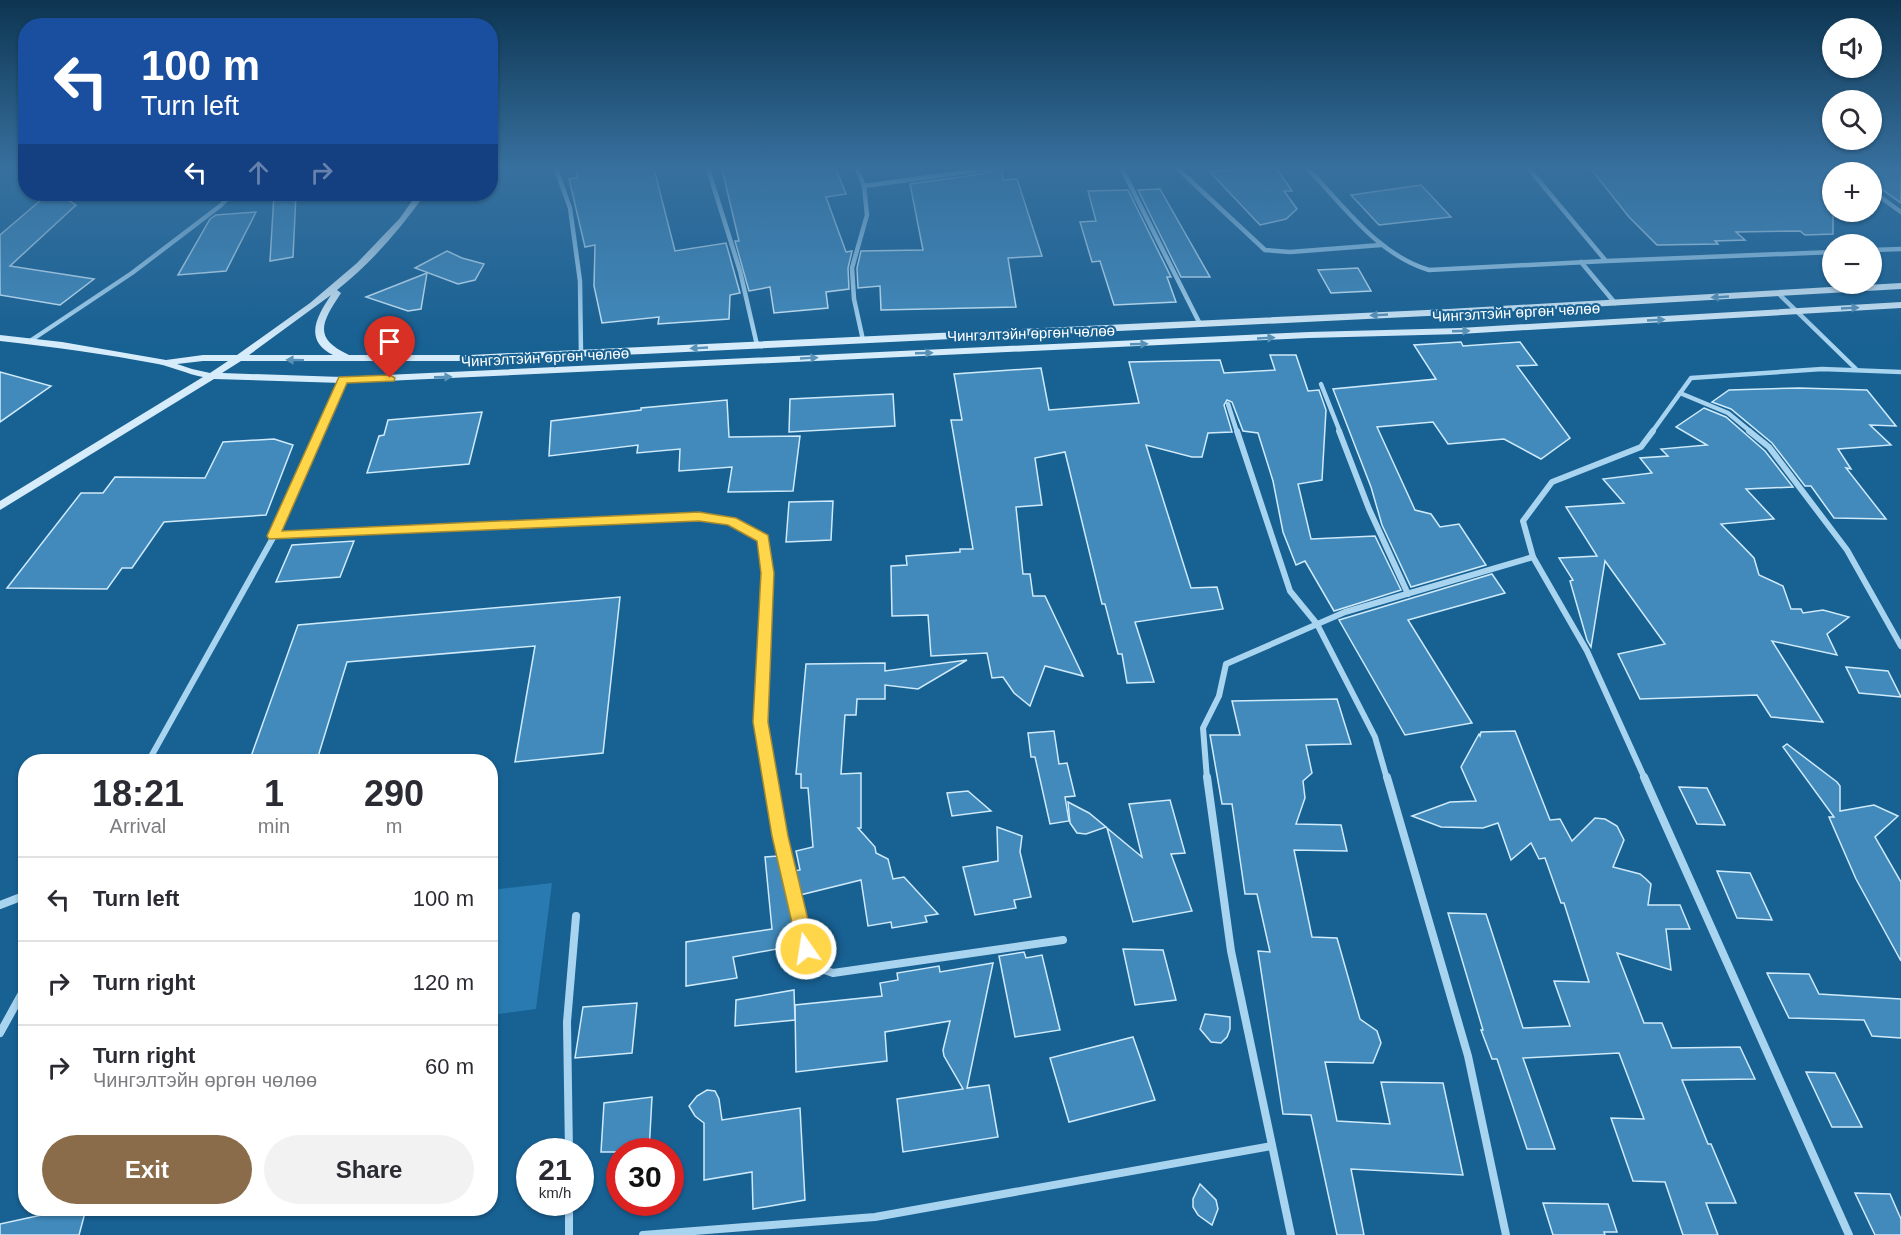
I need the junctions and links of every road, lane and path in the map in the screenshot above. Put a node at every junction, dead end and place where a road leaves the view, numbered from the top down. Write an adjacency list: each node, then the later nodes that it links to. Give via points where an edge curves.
1 (194, 227): 25 (street)
2 (396, 227): 16 (main road)
3 (573, 227): 27 (street, via 580,281)
4 (726, 227): 26 (street)
5 (864, 227): 24 (street, via 852,268)
6 (1149, 227): 22 (street)
7 (1239, 227): 10 (street, via 1264,250 1290,252)
8 (1363, 227): 10 (street)
9 (1577, 227): 14 (street)
10 (1381, 245): 15 (street, via 1410,265 1429,270)
11 (1901, 249): 12 (street)
12 (1882, 250)
13 (1822, 252): 14 (street)
14 (1606, 261): 15 (street)
15 (1581, 262): 19 (street)
16 (349, 274): 28 (main road, via 294,320); 29 (main road, via 324,310 318,334 335,353)
17 (1901, 286): 18 (main road, Чингэлтэйн өргөн чөлөө)
18 (1779, 293): 19 (main road, Чингэлтэйн өргөн чөлөө, one-way to 19); 21 (street)
19 (1615, 303): 22 (main road, Чингэлтэйн өргөн чөлөө, one-way to 22)
20 (1901, 305): 21 (main road, Чингэлтэйн өргөн чөлөө, one-way to 20)
21 (1798, 311): 31 (street); 34 (main road, Чингэлтэйн өргөн чөлөө, one-way to 21, via 1460,331)
22 (1200, 324): 24 (main road, Чингэлтэйн өргөн чөлөө)
23 (0, 338): 25 (main road, Чингэлтэйн өргөн чөлөө)
24 (863, 340): 26 (main road, Чингэлтэйн өргөн чөлөө)
25 (30, 341): 30 (main road, Чингэлтэйн өргөн чөлөө)
26 (758, 345): 27 (main road, Чингэлтэйн өргөн чөлөө, one-way to 27)
27 (581, 354): 29 (main road, Чингэлтэйн өргөн чөлөө)
28 (238, 359): 29 (main road, Чингэлтэйн өргөн чөлөө, one-way to 28); 30 (main road, Чингэлтэйн өргөн чөлөө); 33 (main road)
29 (353, 359)
30 (164, 362): 33 (main road, Чингэлтэйн өргөн чөлөө)
31 (1857, 369): 32 (street); 36 (street, via 1787,369 1691,378)
32 (1901, 372)
33 (213, 376): 34 (main road, Чингэлтэйн өргөн чөлөө); 38 (main road)
34 (342, 380): 39 (street)
35 (1321, 384): 41 (street, via 1369,509)
36 (1680, 393): 40 (street, via 1641,447 1552,482 1523,521); 43 (street, via 1728,413 1769,447 1847,550)
37 (1228, 404): 42 (street, via 1290,591)
38 (0, 506)
39 (274, 536): 44 (street); 48 (street, via 699,516 731,521 764,538 768,573 761,722 780,836 813,966 833,973)
40 (1533, 557): 41 (street); 58 (street, via 1587,651)
41 (1408, 594): 42 (street)
42 (1317, 624): 52 (street, via 1226,664 1219,696 1203,728 1231,951); 57 (street, via 1375,737 1468,1056)
43 (1901, 646)
44 (152, 754)
45 (18, 897): 46 (street)
46 (0, 905)
47 (576, 916): 51 (street, via 567,1022)
48 (1063, 940)
49 (18, 1000): 50 (street)
50 (0, 1033)
51 (569, 1138)
52 (1272, 1146): 55 (street, via 875,1217); 56 (street)
53 (569, 1216): 54 (street)
54 (569, 1235)
55 (643, 1235)
56 (1291, 1235)
57 (1506, 1235)
58 (1849, 1235)

